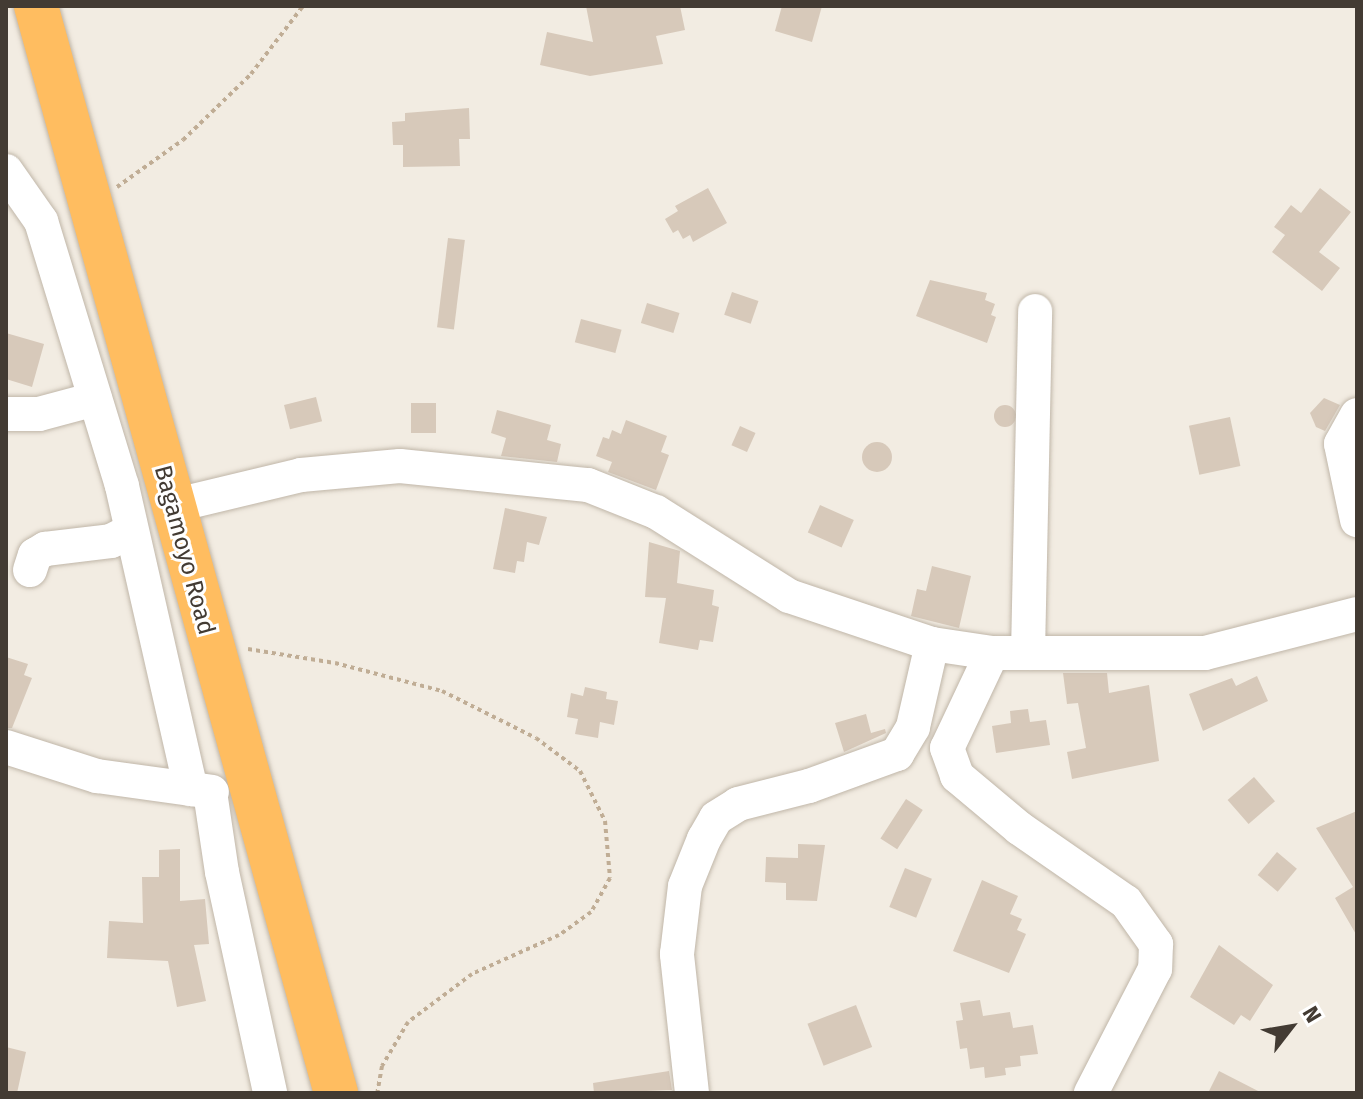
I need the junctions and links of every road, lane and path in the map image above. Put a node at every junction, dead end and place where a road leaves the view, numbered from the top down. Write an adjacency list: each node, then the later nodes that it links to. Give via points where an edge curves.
1 (36, 6): 4 (highway, Bagamoyo Road)
2 (303, 6): 4 (path, via 251,74 183,140)
3 (6, 171): 6 (street, via 41,221)
4 (89, 207): 9 (highway, Bagamoyo Road)
5 (1035, 311): 17 (street)
6 (95, 399): 7 (street, via 39,414); 11 (street)
7 (6, 414)
8 (1357, 415): 10 (street, via 1341,444)
9 (172, 506): 14 (highway, Bagamoyo Road); 15 (street, via 301,475 400,466 588,485 656,512 789,596)
10 (1357, 520)
11 (131, 531): 12 (street, via 111,541 45,549 35,555); 19 (street)
12 (30, 570)
13 (1357, 614): 17 (street, via 1205,653)
14 (210, 644): 19 (highway, Bagamoyo Road); 22 (path, via 335,663 442,691 536,738 580,771 605,821 610,878 591,912 559,935 472,974 408,1022 382,1066)
15 (932, 644): 16 (street); 23 (street, via 913,727 897,754 809,786 738,804 716,818 704,839 685,886 677,954)
16 (992, 653): 17 (street); 24 (street, via 947,748 957,776 1019,828 1126,902 1156,944 1155,969)
17 (1028, 653)
18 (6, 747): 19 (street, via 97,776)
19 (218, 793): 20 (street, via 222,872); 21 (highway, Bagamoyo Road)
20 (270, 1093)
21 (336, 1093)
22 (377, 1093)
23 (692, 1093)
24 (1091, 1093)

